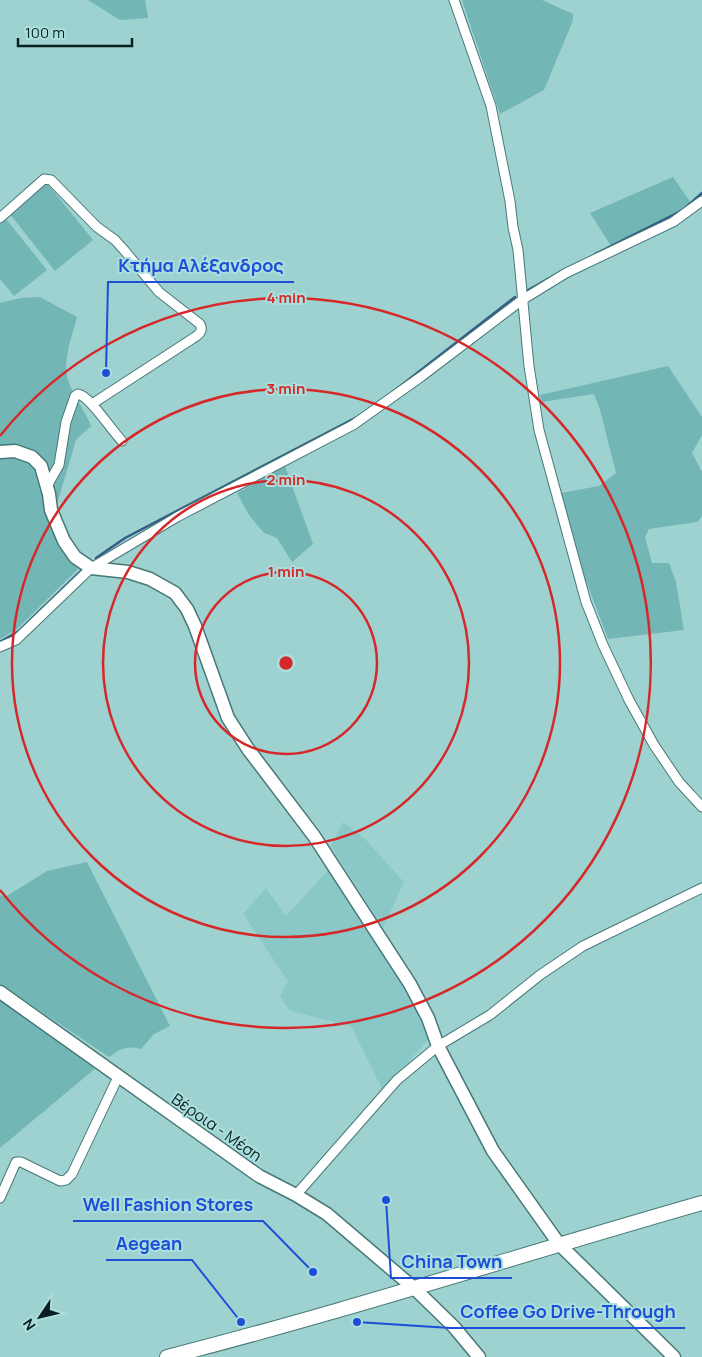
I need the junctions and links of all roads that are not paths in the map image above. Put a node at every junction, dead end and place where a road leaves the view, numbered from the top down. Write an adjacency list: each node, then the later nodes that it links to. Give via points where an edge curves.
1 (454, 0): 4 (street, via 491,106 518,250)
2 (702, 200): 4 (street, via 673,222 566,273)
3 (0, 218): 5 (street, via 44,179 51,180 124,250 159,292 202,328 192,339)
4 (522, 300): 9 (street, via 353,425 177,517); 11 (street, via 539,430 586,602 603,645 654,745 679,782)
5 (92, 404): 6 (street); 8 (street, via 80,394 75,396 66,422 58,466)
6 (122, 441)
7 (0, 452): 8 (street, via 14,451 32,457 41,466)
8 (47, 486): 9 (street, via 51,510 64,541 75,557)
9 (91, 568): 10 (street, via 16,640); 14 (street, via 128,572 150,579 175,593 187,609 233,726 347,885 420,1001)
10 (0, 647)
11 (702, 807)
12 (702, 888): 14 (street, via 583,946 540,975 490,1016)
13 (0, 992): 15 (street, Βέροια - Μέση)
14 (438, 1046): 16 (street, via 397,1080); 19 (street, via 493,1151)
15 (118, 1077): 16 (street, Βέροια - Μέση, via 259,1176); 17 (street, via 72,1174 60,1182 16,1162)
16 (296, 1195): 20 (street, Βέροια - Μέση, via 327,1214)
17 (0, 1198)
18 (702, 1203): 19 (main road)
19 (559, 1244): 20 (main road); 23 (street)
20 (415, 1289): 21 (main road); 22 (street, Βέροια - Μέση)
21 (167, 1357)
22 (479, 1357)
23 (674, 1357)

